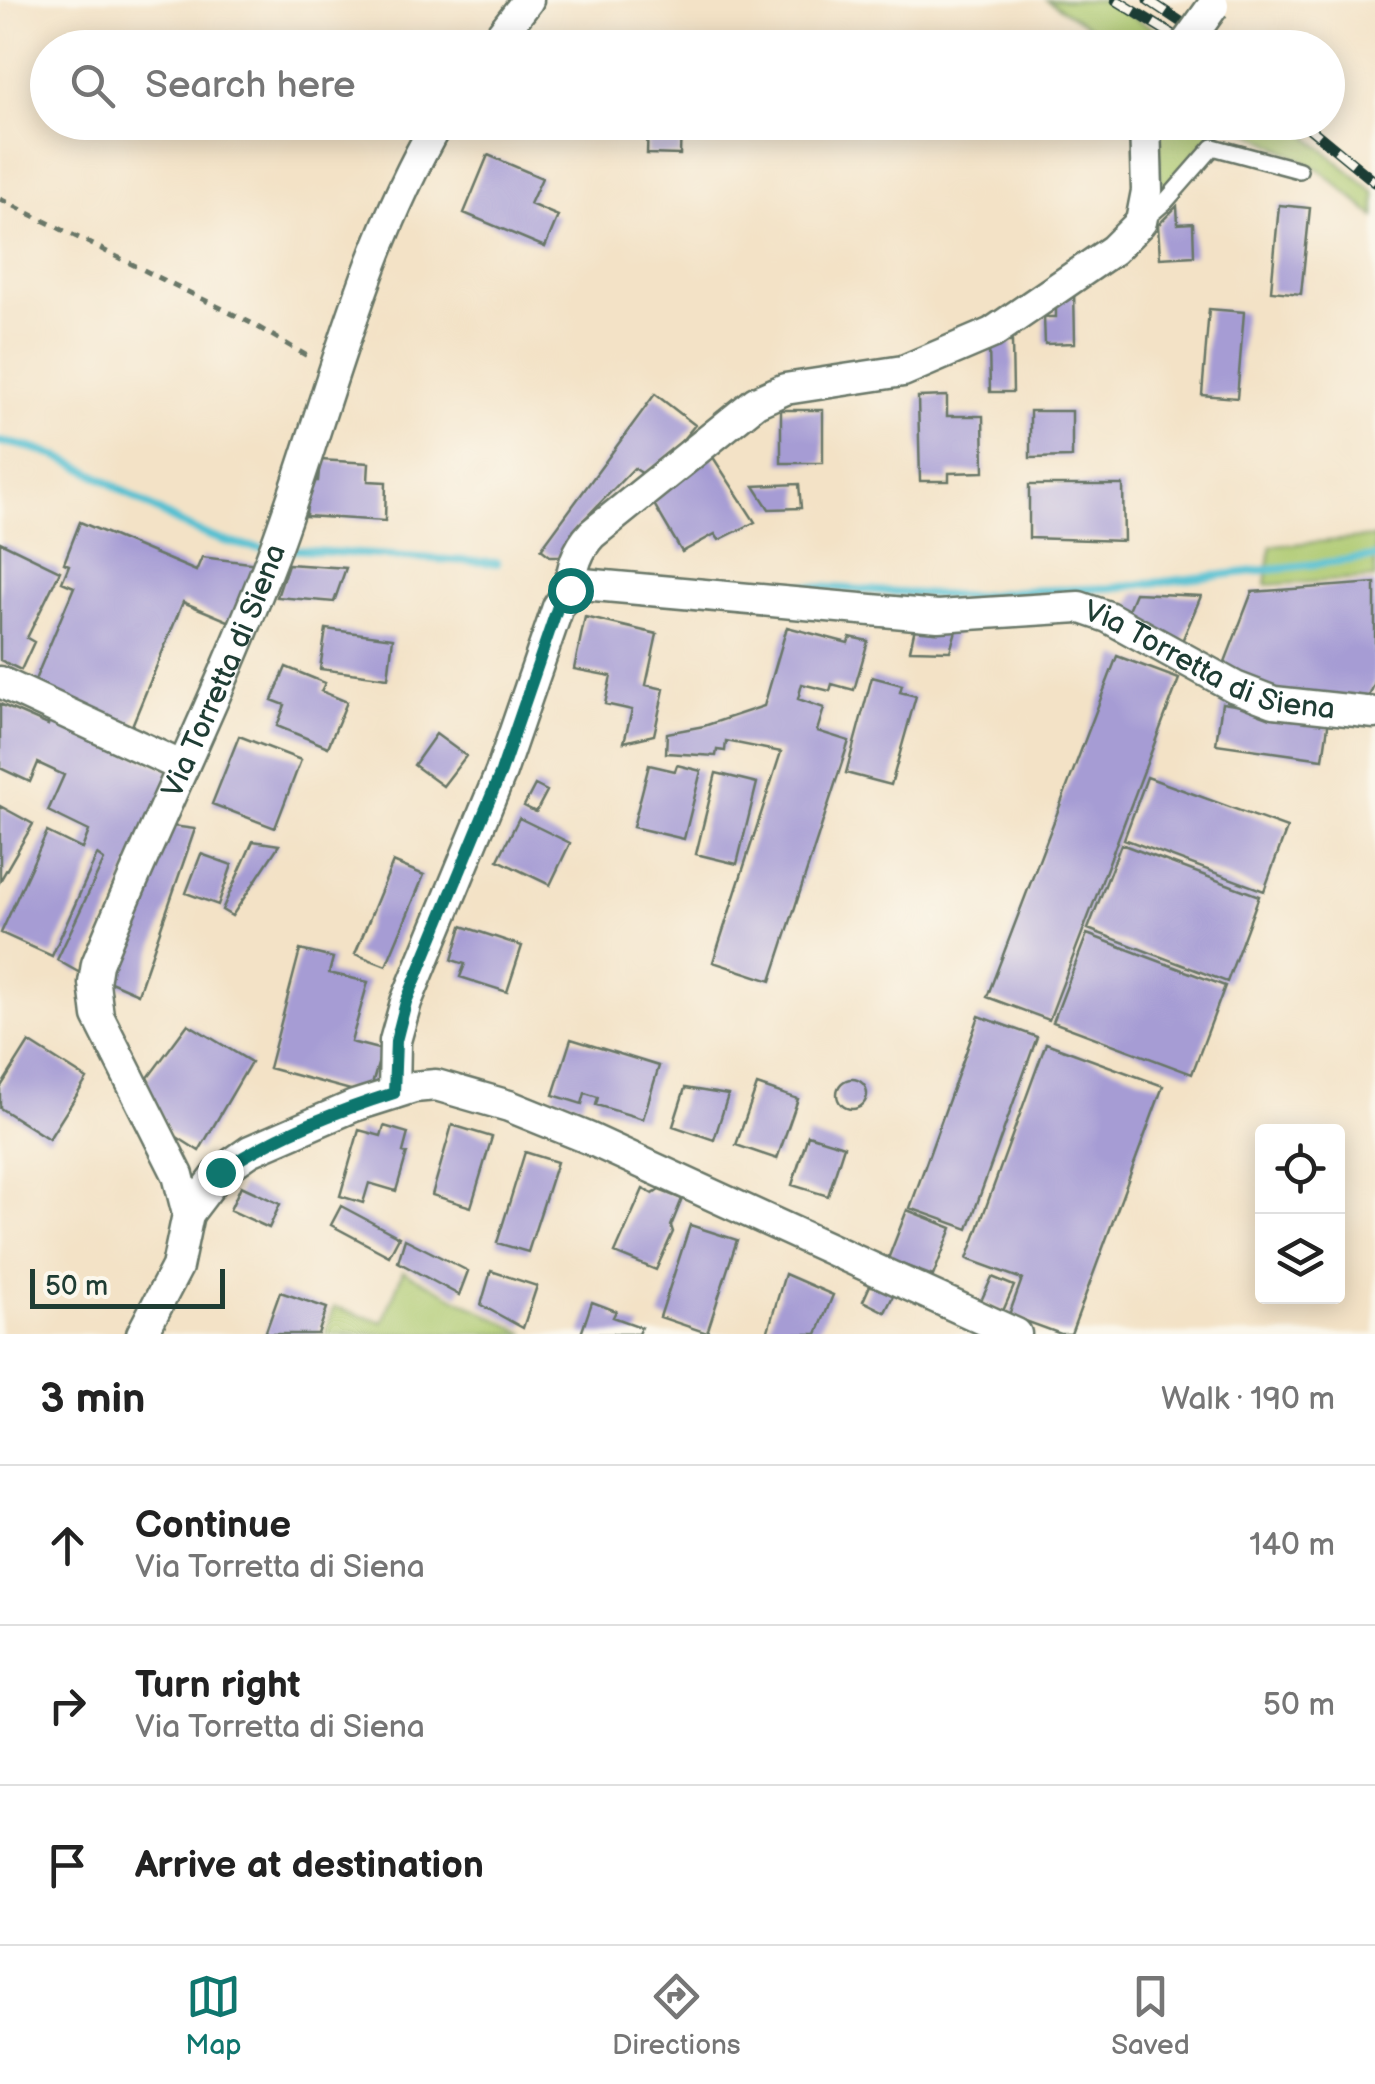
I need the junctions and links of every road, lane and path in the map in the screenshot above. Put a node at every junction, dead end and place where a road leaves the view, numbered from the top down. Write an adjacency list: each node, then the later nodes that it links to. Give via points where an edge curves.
1 (528, 0): 3 (street)
2 (1212, 6): 4 (street, bridge)
3 (506, 30)
4 (1195, 30)
5 (428, 140): 10 (street, Via Torretta di Siena, via 358,295)
6 (1146, 140): 9 (street)
7 (1299, 170): 9 (lane, via 1212,147)
8 (0, 199): 10 (path)
9 (1140, 222): 11 (street, via 1113,250 992,334 904,371 785,389 756,402 592,534 575,560)
10 (333, 371): 14 (street, Via Torretta di Siena, via 276,545)
11 (570, 590): 13 (street, Via Torretta di Siena, via 607,584 938,616 1079,608 1108,616 1234,687 1274,702); 15 (street, via 558,606 501,772 406,1002)
12 (0, 682): 14 (street)
13 (1375, 713)
14 (183, 767): 16 (street, Via Torretta di Siena, via 94,983 98,1016 178,1175)
15 (394, 1093): 16 (street, Via Torretta di Siena, via 250,1152 220,1172); 18 (street, Via Torretta di Siena, via 436,1086 509,1106)
16 (188, 1214): 17 (street, Via Torretta di Siena, via 177,1267)
17 (142, 1334)
18 (1016, 1334)

